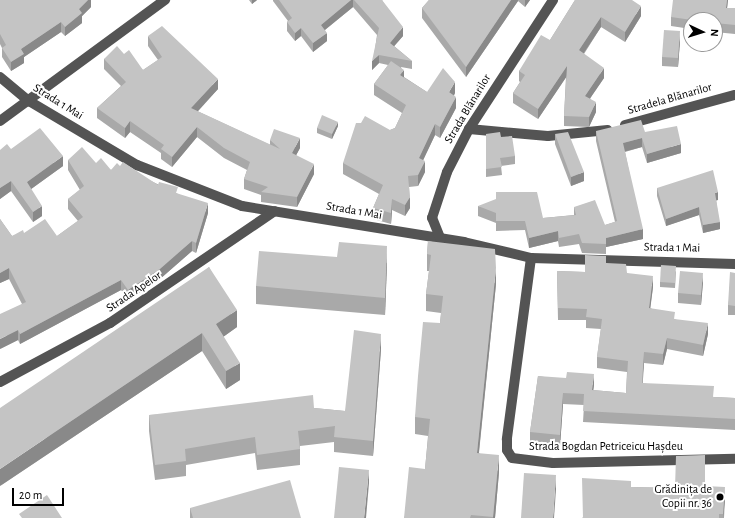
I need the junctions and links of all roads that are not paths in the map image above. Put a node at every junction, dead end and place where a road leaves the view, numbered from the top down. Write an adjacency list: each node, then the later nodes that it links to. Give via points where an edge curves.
1 (165, 0): 5 (street)
2 (553, 0): 7 (street, Strada Blănarilor)
3 (0, 77): 5 (street, Strada 1 Mai)
4 (735, 95): 7 (street, Stradela Blănarilor, via 595,133 548,136)
5 (29, 100): 6 (street); 8 (street, Strada 1 Mai, via 137,165 179,184 242,206)
6 (0, 121)
7 (469, 129): 9 (street, Strada Blănarilor, via 433,207 432,218)
8 (275, 211): 9 (street, Strada 1 Mai); 12 (street, Strada Apelor, via 110,323)
9 (441, 240): 10 (street, Strada 1 Mai)
10 (531, 258): 11 (street, Strada 1 Mai); 13 (street, Strada Bogdan Petriceicu Hașdeu, via 507,438 510,455 523,461 553,463)
11 (735, 264)
12 (0, 382)
13 (735, 459)

